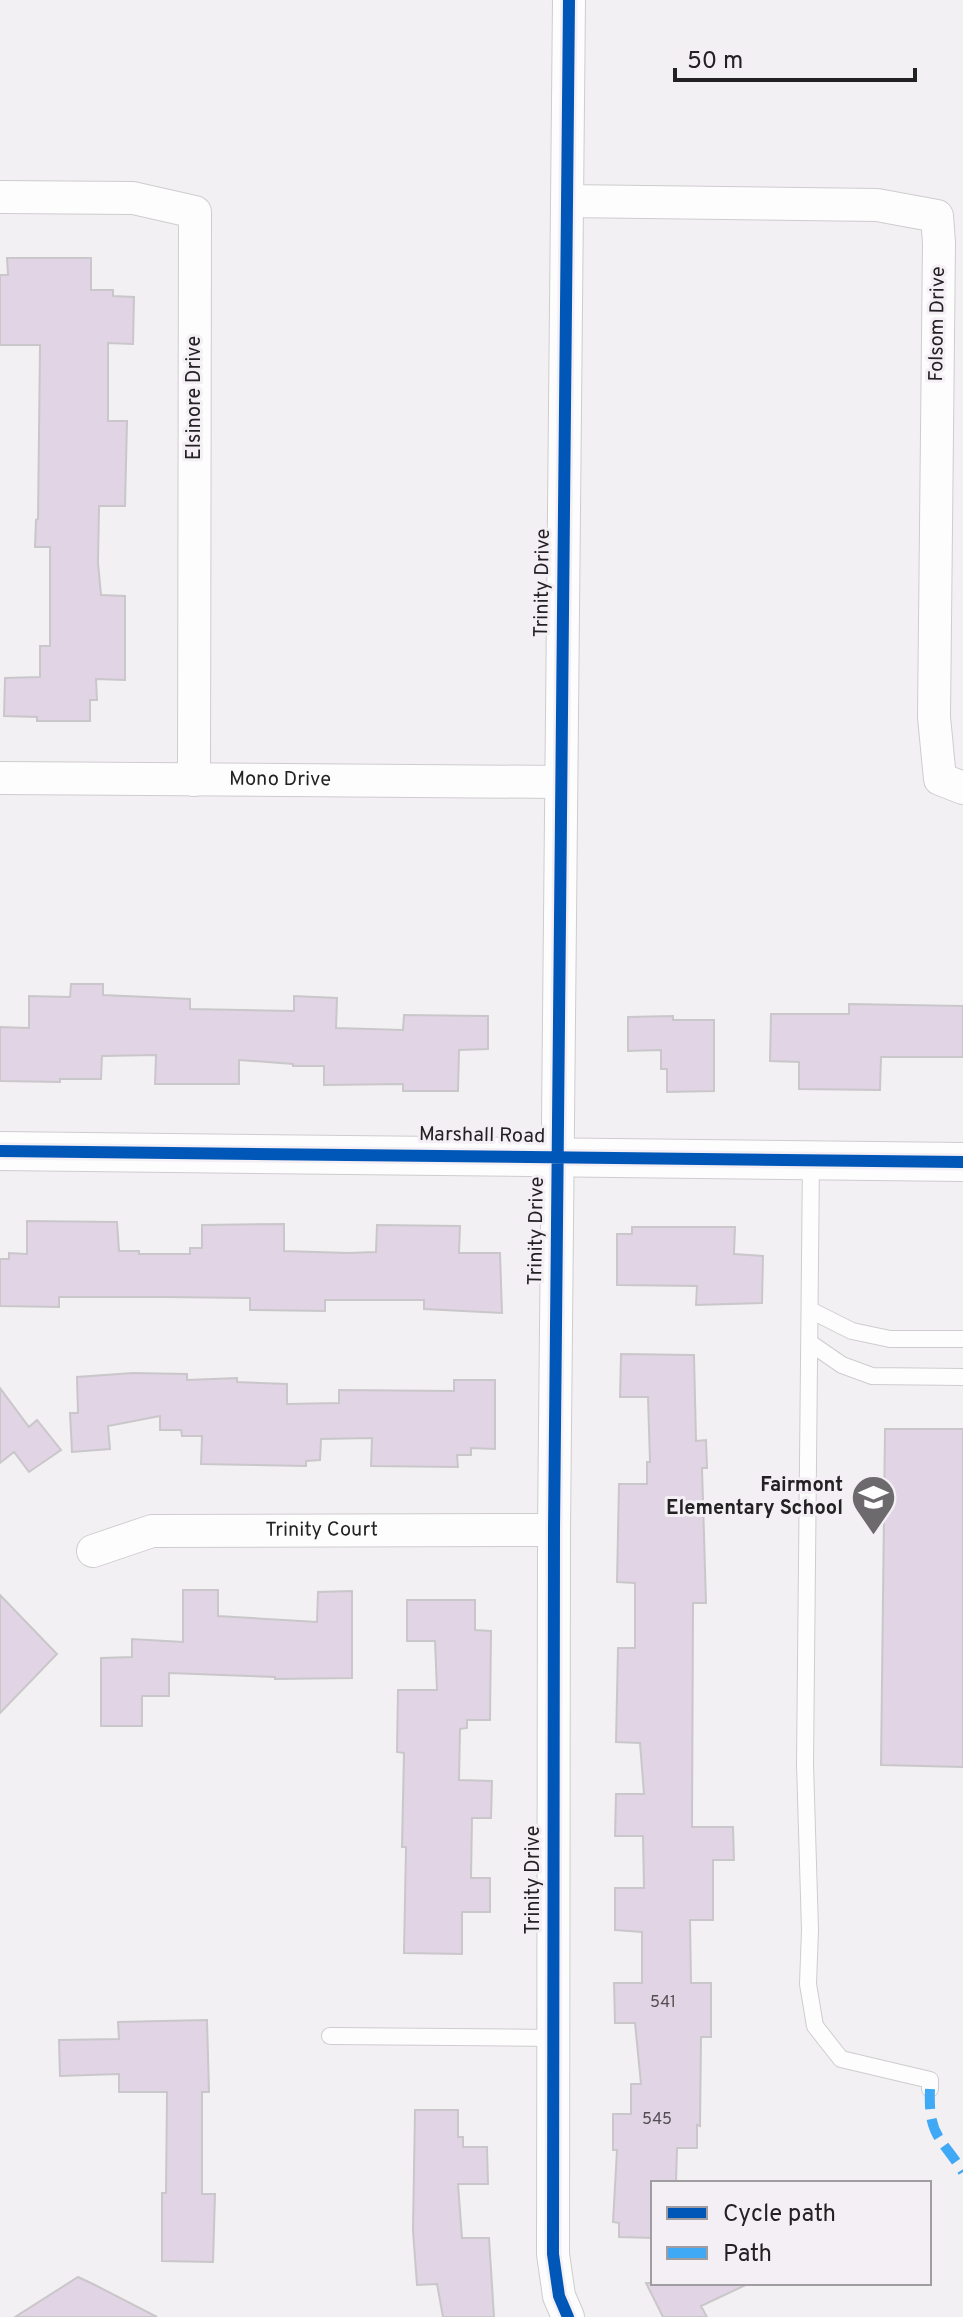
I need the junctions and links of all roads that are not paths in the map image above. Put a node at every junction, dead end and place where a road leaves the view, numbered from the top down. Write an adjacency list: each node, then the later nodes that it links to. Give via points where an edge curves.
1 (569, 0): 3 (street, Trinity Drive)
2 (0, 197): 5 (street, Elsinore Drive, via 133,198 195,212)
3 (567, 201): 6 (street, Trinity Drive); 7 (street, Folsom Drive, via 877,205 937,216 934,717 940,779)
4 (0, 778): 5 (street, Mono Drive)
5 (194, 780): 6 (street, Mono Drive)
6 (561, 782): 9 (street, Trinity Drive)
7 (963, 788)
8 (0, 1151): 9 (street, Marshall Road)
9 (558, 1156): 10 (street, Marshall Road); 16 (street, Trinity Drive)
10 (811, 1159): 11 (street, Marshall Road); 12 (lane)
11 (963, 1162)
12 (810, 1310): 13 (lane, via 852,1331 890,1339); 14 (lane)
13 (963, 1339)
14 (810, 1343): 15 (lane, via 842,1365 872,1376); 20 (lane, via 808,1984 815,2026 841,2059 922,2077 930,2080)
15 (963, 1377)
16 (554, 1530): 17 (street, Trinity Court, via 152,1531); 19 (street, Trinity Drive)
17 (93, 1551)
18 (330, 2036): 19 (lane)
19 (554, 2038): 21 (street, Trinity Drive, via 553,2254)
20 (930, 2089)
21 (568, 2317)

